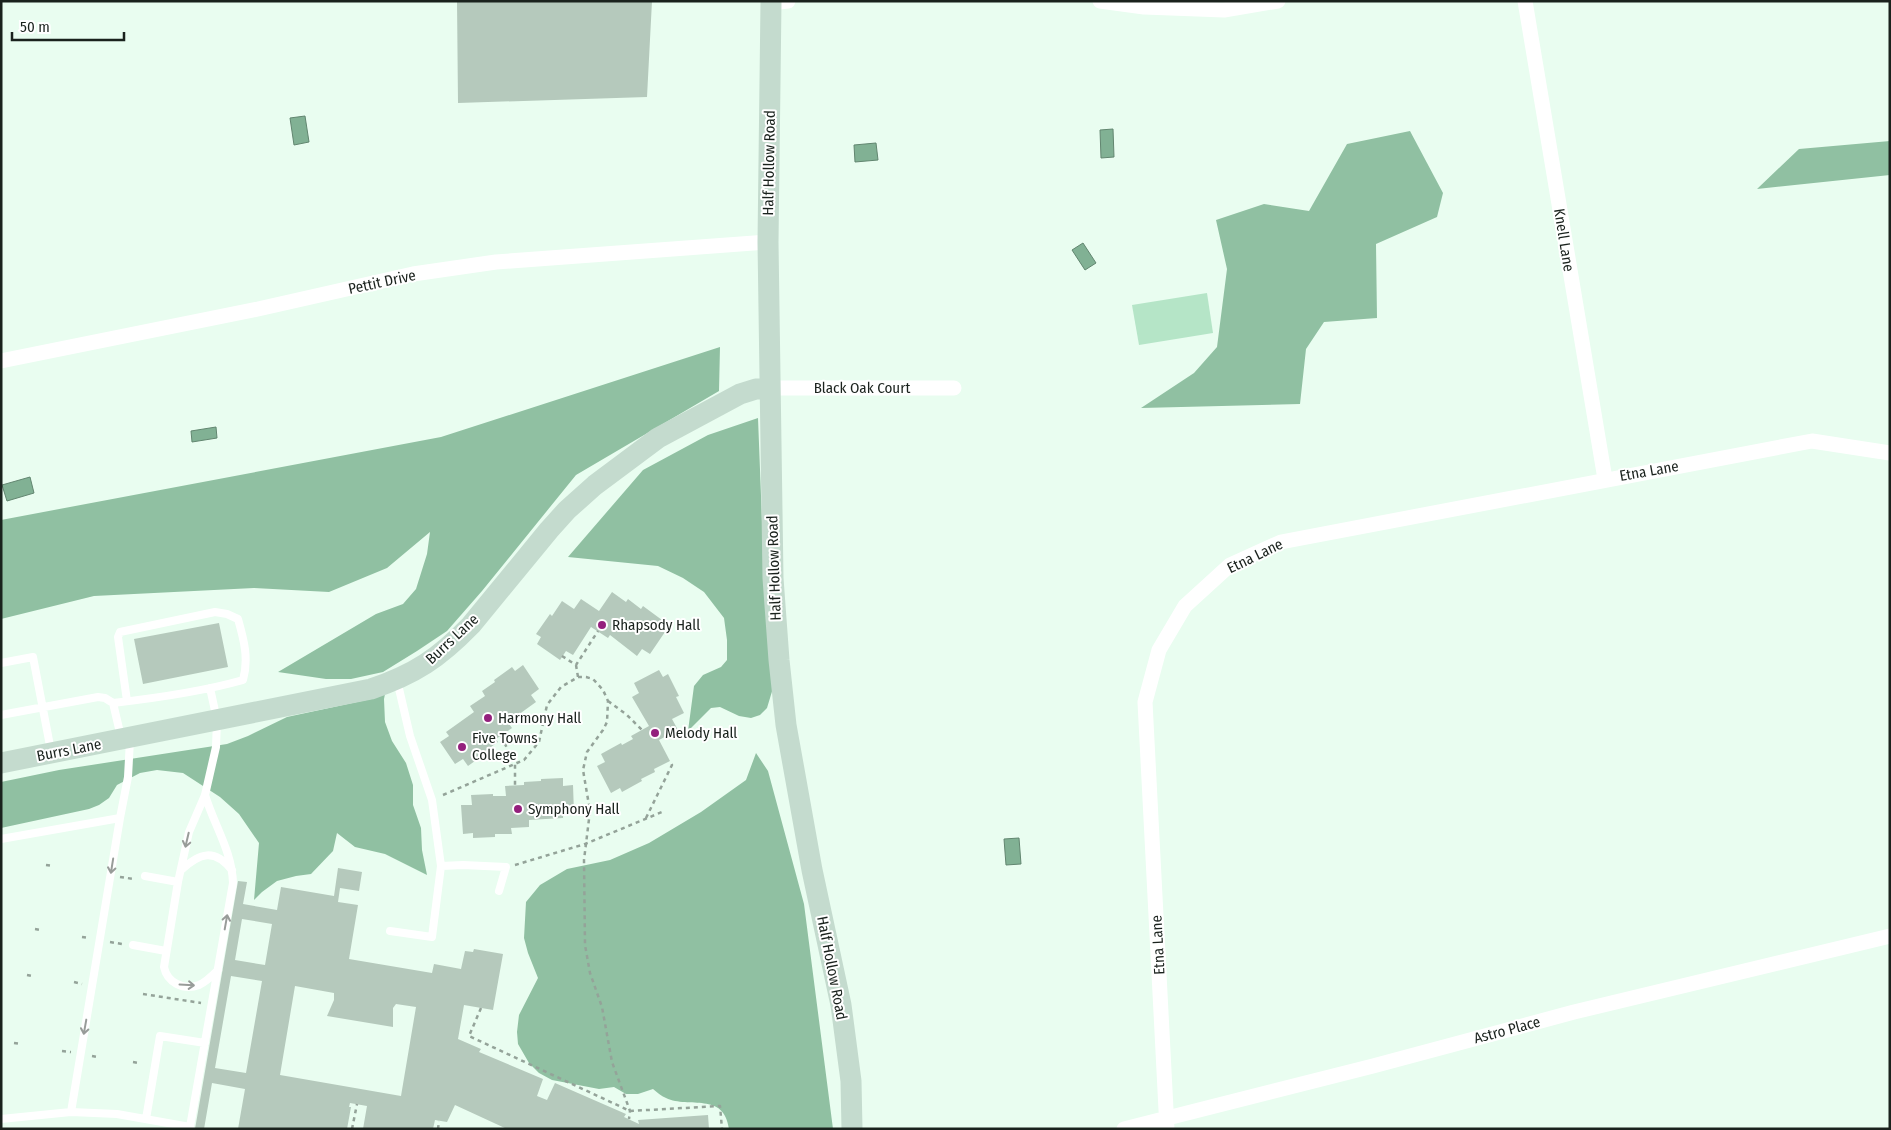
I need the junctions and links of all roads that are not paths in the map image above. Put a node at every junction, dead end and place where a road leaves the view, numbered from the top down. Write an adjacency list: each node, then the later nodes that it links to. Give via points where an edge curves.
1 (1100, 1): 2 (street, via 1144,8 1224,10)
2 (1278, 1)
3 (1525, 1): 10 (street, Knell Lane)
4 (777, 2): 5 (main road, Half Hollow Road)
5 (768, 242): 6 (street, Pettit Drive, via 496,262 413,274 261,309); 7 (main road, Half Hollow Road)
6 (1, 361)
7 (770, 388): 8 (street, Black Oak Court); 12 (main road, Burrs Lane, via 740,394 667,433 595,485 566,510 457,640 421,668); 41 (main road, Half Hollow Road, via 773,578 786,725 841,1005 852,1081)
8 (954, 388)
9 (1890, 453): 10 (street, Etna Lane, via 1812,440)
10 (1605, 479): 40 (street, Etna Lane, via 1281,542 1230,565 1185,606 1160,650 1145,702)
11 (1, 663): 16 (lane, via 33,657)
12 (397, 680): 18 (main road, Burrs Lane, via 371,689); 25 (lane, via 410,736 432,800)
13 (210, 688): 14 (lane); 14 (lane, via 243,680 247,666 238,619 215,612 120,632); 18 (lane)
14 (127, 701): 15 (lane)
15 (113, 703): 16 (lane, via 98,697); 19 (lane)
16 (43, 707): 17 (lane); 20 (lane)
17 (1, 715)
18 (217, 720): 19 (main road, Burrs Lane); 22 (lane, via 216,747)
19 (125, 739): 20 (main road, Burrs Lane); 23 (lane, via 130,743 128,777)
20 (52, 753): 21 (main road, Burrs Lane)
21 (1, 763)
22 (205, 795): 26 (lane, one-way to 26, via 189,832); 27 (lane)
23 (120, 818): 24 (lane); 37 (lane, one-way to 37)
24 (1, 839)
25 (441, 866): 30 (lane, via 506,867); 31 (lane, via 432,937)
26 (180, 870): 27 (lane, via 193,859 211,855); 29 (lane)
27 (233, 872): 35 (lane, one-way to 27)
28 (145, 876): 29 (lane)
29 (178, 882): 34 (lane)
30 (499, 891)
31 (390, 931)
32 (1890, 936): 40 (street, Astro Place, via 1574,1012)
33 (133, 945): 34 (lane)
34 (166, 951): 35 (lane, one-way to 35, via 166,974 176,984 198,985)
35 (218, 970): 36 (lane)
36 (205, 1043): 39 (lane, via 160,1036); 39 (lane, via 190,1127)
37 (71, 1112): 38 (lane); 39 (lane)
38 (1, 1119)
39 (146, 1119)
40 (1167, 1123): 42 (street, Astro Place)
41 (852, 1129)
42 (1124, 1129)

